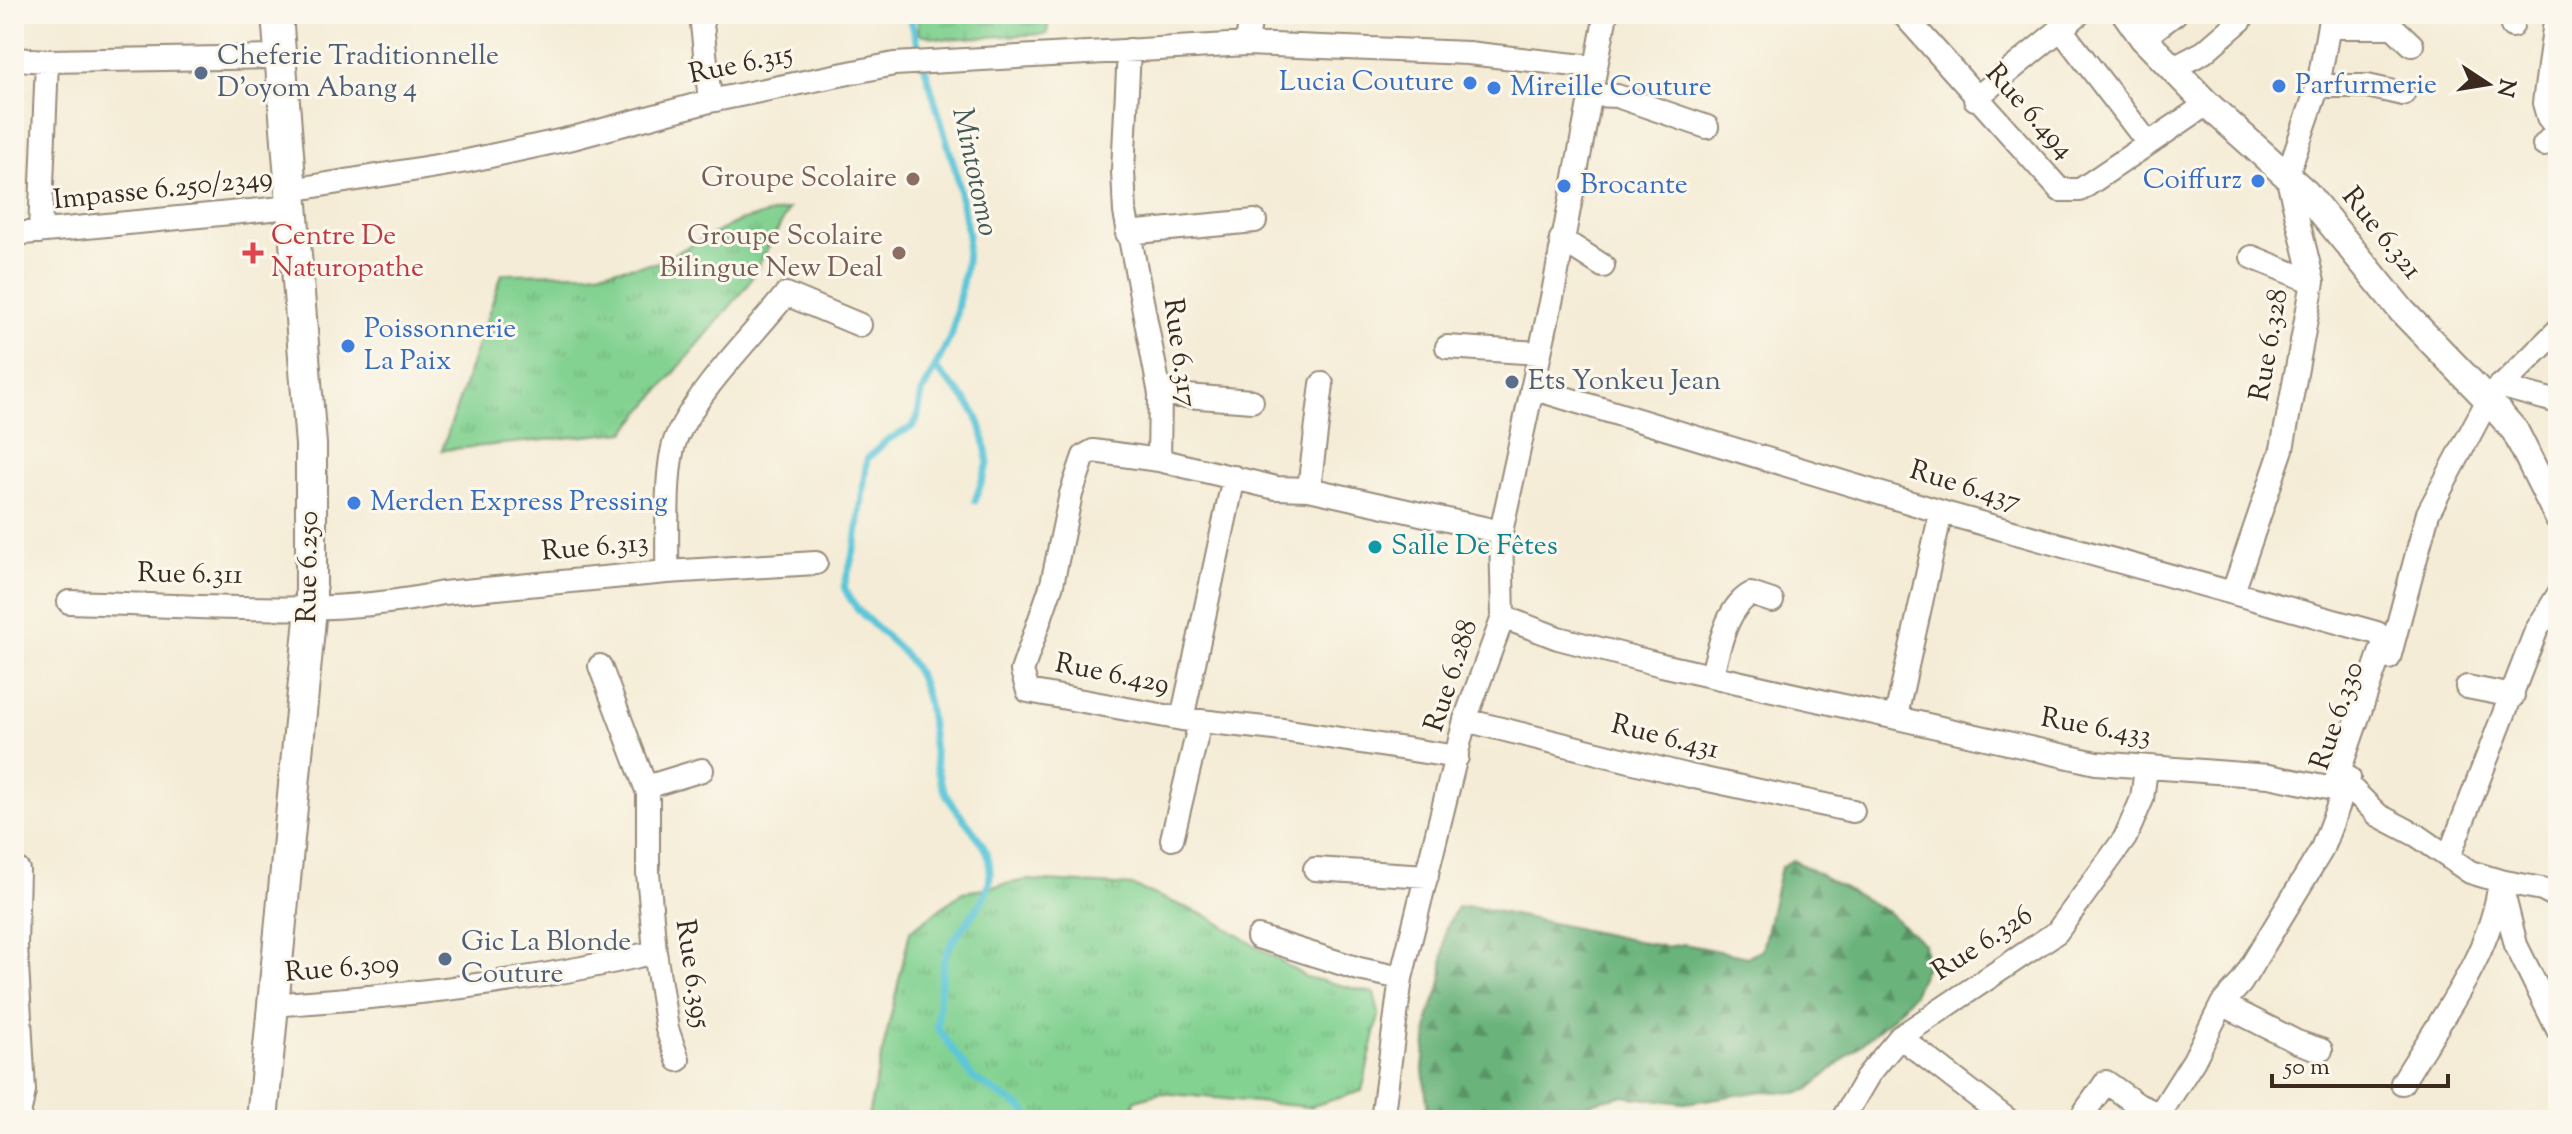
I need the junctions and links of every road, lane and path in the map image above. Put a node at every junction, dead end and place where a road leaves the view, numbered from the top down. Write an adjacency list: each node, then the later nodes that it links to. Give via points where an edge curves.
1 (277, 14): 17 (main road, Rue 6.250)
2 (701, 14): 26 (street)
3 (1251, 14): 14 (street)
4 (1606, 14): 20 (street, Rue 6.288)
5 (1903, 14): 25 (street, Rue 6.494)
6 (2079, 14): 12 (street)
7 (2126, 14): 13 (street, Rue 6.321)
8 (2175, 14): 13 (street)
9 (2556, 14): 29 (street, via 2544,103)
10 (2241, 20): 21 (street, via 2204,52)
11 (2330, 20): 15 (street, via 2393,27); 22 (street)
12 (2060, 28): 25 (street); 30 (street)
13 (2143, 38): 21 (street, Rue 6.321)
14 (1247, 44): 16 (street, Rue 6.315); 20 (street, Rue 6.315, via 1468,53)
15 (2412, 45)
16 (1129, 50): 26 (street, Rue 6.315, via 894,64); 35 (street, Rue 6.317, via 1123,171)
17 (281, 57): 19 (street); 32 (main road, Rue 6.250)
18 (14, 59): 19 (street)
19 (47, 61): 34 (street)
20 (1593, 67): 24 (street, Rue 6.288)
21 (2172, 69): 27 (street, Rue 6.321)
22 (2318, 86): 23 (street, via 2367,86); 31 (street)
23 (2403, 94)
24 (1592, 95): 28 (street, via 1617,96); 37 (street, Rue 6.288)
25 (1975, 99): 30 (street, Rue 6.494, via 2060,190 2080,190)
26 (710, 101): 32 (street, Rue 6.315, via 573,138)
27 (2207, 104): 30 (street, Rue 6.494); 31 (street, Rue 6.321)
28 (1707, 127)
29 (2553, 135)
30 (2148, 143)
31 (2287, 176): 40 (street, Rue 6.328); 47 (street, Rue 6.321, via 2402,311)
32 (291, 199): 34 (street, Impasse 6.250/2349); 63 (main road, Rue 6.250, via 311,445)
33 (1255, 221): 35 (street)
34 (40, 232): 36 (street, Impasse 6.250/2349)
35 (1127, 233): 48 (street, Rue 6.317, via 1138,266)
36 (14, 234)
37 (1561, 239): 39 (street); 44 (street, Rue 6.288)
38 (2252, 257): 40 (street)
39 (1603, 266)
40 (2313, 282): 59 (street, Rue 6.328, via 2282,449)
41 (860, 325): 58 (street, Rue 6.313, via 786,294 706,392 676,437)
42 (2558, 330): 47 (street, Rue 6.330)
43 (1447, 347): 44 (street)
44 (1539, 353): 46 (street, Rue 6.288)
45 (1322, 384): 53 (street)
46 (1532, 388): 54 (street, Rue 6.437); 56 (street, Rue 6.288)
47 (2494, 393): 50 (street); 55 (street, Rue 6.321); 75 (street, Rue 6.330, via 2428,513 2372,725)
48 (1160, 394): 49 (street); 51 (street, Rue 6.317)
49 (1252, 401)
50 (2558, 402)
51 (1159, 460): 52 (street); 70 (street, Rue 6.429, via 1093,451 1084,456 1052,584 1022,671 1028,691)
52 (1234, 477): 53 (street, via 1276,488); 70 (street)
53 (1309, 489): 56 (street)
54 (1941, 512): 59 (street, Rue 6.437); 69 (street)
55 (2558, 517)
56 (1501, 532): 64 (street, Rue 6.288)
57 (816, 563): 58 (street)
58 (667, 572): 63 (street, Rue 6.313)
59 (2233, 592): 75 (street, Rue 6.437, via 2382,637)
60 (2558, 595): 68 (street, via 2536,631)
61 (1772, 601): 66 (street, via 1751,594 1742,599)
62 (69, 602): 63 (street, Rue 6.311)
63 (311, 608): 89 (main road, Rue 6.250)
64 (1503, 617): 66 (street, Rue 6.433, via 1558,638); 71 (street, Rue 6.288)
65 (600, 666): 76 (street, Rue 6.395)
66 (1712, 674): 69 (street, Rue 6.433)
67 (2467, 687): 68 (street)
68 (2513, 696): 79 (street)
69 (1896, 716): 73 (street, Rue 6.433, via 2096,763)
70 (1191, 720): 72 (street, Rue 6.429); 78 (street)
71 (1465, 720): 72 (street, Rue 6.288); 77 (street, Rue 6.431)
72 (1457, 757): 82 (street, Rue 6.288)
73 (2146, 769): 75 (street, Rue 6.433); 91 (street, Rue 6.326, via 2142,799 2125,838 2057,932)
74 (702, 770): 76 (street, via 653,785)
75 (2340, 786): 79 (street); 88 (street, Rue 6.330, via 2321,851 2241,983)
76 (648, 793): 86 (street, Rue 6.395)
77 (1853, 811)
78 (1172, 839)
79 (2449, 856): 83 (street, via 2470,872)
80 (1315, 869): 82 (street)
81 (18, 870): 97 (street, via 16,946 24,1091)
82 (1427, 876): 87 (street, Rue 6.288)
83 (2500, 881): 84 (street); 90 (street, via 2516,945); 94 (street, via 2497,906 2471,967)
84 (2558, 897)
85 (1258, 937): 87 (street)
86 (655, 952): 89 (street, Rue 6.309, via 410,994); 93 (street, Rue 6.395, via 661,1000)
87 (1401, 978): 96 (street, Rue 6.288)
88 (2222, 1004): 92 (street); 95 (street, Rue 6.330)
89 (270, 1005): 98 (main road, Rue 6.250)
90 (2558, 1030)
91 (1900, 1037): 99 (street, Rue 6.326, via 1869,1074); 100 (street)
92 (2321, 1050)
93 (678, 1060)
94 (2402, 1083)
95 (2158, 1117): 101 (street, via 2106,1082)
96 (1377, 1118)
97 (18, 1120)
98 (262, 1120)
99 (1842, 1120)
100 (2008, 1120)
101 (2079, 1120)

